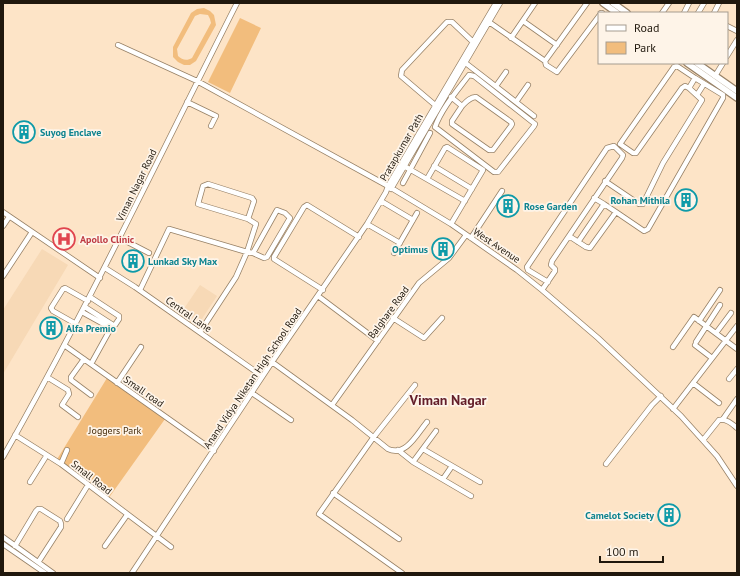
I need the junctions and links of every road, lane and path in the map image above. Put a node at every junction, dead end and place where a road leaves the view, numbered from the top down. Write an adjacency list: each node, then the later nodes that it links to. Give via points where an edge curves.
1 (237, 3): 38 (street, Viman Nagar Road)
2 (496, 3): 12 (street, Pratapkumar Path)
3 (500, 3): 12 (street, Pratapkumar Path)
4 (535, 3): 20 (street)
5 (587, 3): 28 (street)
6 (603, 3): 13 (main road)
7 (613, 3): 14 (main road)
8 (669, 3): 15 (street)
9 (689, 3): 16 (street)
10 (704, 3): 17 (street)
11 (720, 3): 18 (street)
12 (493, 11): 21 (street, Pratapkumar Path); 26 (street, Pratapkumar Path)
13 (616, 12)
14 (626, 12)
15 (663, 12)
16 (684, 12)
17 (699, 12)
18 (715, 12)
19 (598, 17): 31 (street, via 559,72 546,65)
20 (522, 21): 24 (street); 28 (street)
21 (489, 22): 24 (street); 30 (street, Pratapkumar Path)
22 (728, 26): 23 (street)
23 (737, 31)
24 (511, 38): 31 (street)
25 (737, 40): 29 (street)
26 (473, 42): 30 (street, Pratapkumar Path); 50 (street, via 452,22 447,22 402,70 401,76)
27 (118, 45): 38 (street, West Avenue)
28 (557, 45): 31 (street)
29 (728, 54)
30 (463, 61): 41 (street); 44 (street, Pratapkumar Path); 50 (street, Pratapkumar Path)
31 (545, 61)
32 (688, 64): 47 (main road)
33 (698, 64): 36 (main road)
34 (722, 64): 36 (street)
35 (506, 72): 41 (street)
36 (715, 76): 43 (main road)
37 (695, 78): 39 (street); 42 (street); 56 (street, via 679,67 674,67)
38 (197, 81): 48 (street, Viman Nagar Road); 63 (street, West Avenue)
39 (704, 84): 45 (street); 72 (street, via 723,95 723,98 648,229 641,230)
40 (528, 85): 49 (street)
41 (496, 86): 49 (street)
42 (688, 88): 45 (street); 56 (street, via 682,88 636,153)
43 (736, 89)
44 (447, 94): 46 (street); 53 (street, Pratapkumar Path)
45 (697, 95): 62 (street, via 702,100 663,163 643,204 639,204)
46 (452, 98): 46 (street, via 435,127 494,172 498,172 534,124 474,76 470,75); 51 (street)
47 (737, 98)
48 (187, 102): 54 (street, via 216,116); 84 (street, Viman Nagar Road)
49 (516, 102): 52 (street)
50 (435, 105): 53 (street, Pratapkumar Path)
51 (462, 106): 51 (street, via 476,97 512,124 493,150 489,150 452,124)
52 (534, 116)
53 (427, 123): 57 (street, Pratapkumar Path); 63 (street, Pratapkumar Path)
54 (211, 126)
55 (430, 133): 59 (street)
56 (618, 146): 62 (street, via 623,154 622,158); 95 (street, via 607,148 527,267)
57 (404, 166): 59 (street); 63 (street, Pratapkumar Path)
58 (434, 166): 60 (street); 64 (street); 64 (street, via 445,148 449,147 482,170)
59 (410, 170): 60 (street); 61 (street)
60 (427, 179): 69 (street)
61 (404, 182)
62 (605, 182): 67 (street)
63 (390, 187): 66 (street, Pratapkumar Path); 78 (street, West Avenue)
64 (472, 189): 69 (street)
65 (502, 191): 85 (street)
66 (386, 192): 68 (street, Anand Vidya Niketan High School Road)
67 (594, 198): 70 (street); 82 (street)
68 (381, 201): 76 (street); 77 (street, Anand Vidya Niketan High School Road)
69 (465, 201): 78 (street)
70 (604, 204): 72 (street); 86 (street)
71 (3, 212): 74 (street)
72 (616, 212): 86 (street, via 592,247 588,248)
73 (417, 213): 76 (street)
74 (9, 216): 79 (street); 80 (street)
75 (248, 219): 75 (street, via 254,201 252,198 208,184 203,186 198,204); 88 (street, via 256,224)
76 (413, 220): 87 (street)
77 (367, 224): 83 (street, Anand Vidya Niketan High School Road); 87 (street)
78 (451, 224): 81 (street, West Avenue)
79 (3, 226)
80 (32, 232): 93 (street); 94 (street)
81 (466, 235): 85 (street, West Avenue); 106 (street, Balghare Road, via 449,258 419,283)
82 (569, 236): 86 (street); 95 (street, via 551,263 555,270)
83 (358, 237): 97 (street, Anand Vidya Niketan High School Road); 97 (street, via 307,205 304,207 274,259)
84 (120, 238): 89 (street); 92 (street, Viman Nagar Road)
85 (471, 238): 98 (street, West Avenue)
86 (578, 242)
87 (400, 243): 91 (street)
88 (247, 252): 90 (street); 96 (street, via 169,229); 112 (street, via 236,277)
89 (149, 253)
90 (253, 253): 90 (street, via 267,257 290,218 285,213 277,210)
91 (394, 253)
92 (105, 268): 94 (street, Viman Nagar Road); 96 (street, Central Lane)
93 (3, 276)
94 (100, 278): 101 (street, Viman Nagar Road)
95 (548, 282): 98 (street)
96 (140, 290): 112 (street, Central Lane)
97 (323, 290): 100 (street, Anand Vidya Niketan High School Road)
98 (542, 290): 133 (street, West Avenue)
99 (720, 290): 108 (street)
100 (318, 296): 114 (street); 122 (street, Anand Vidya Niketan High School Road)
101 (89, 299): 103 (street, Viman Nagar Road); 103 (street, via 119,316 119,319 113,325); 109 (street, via 65,288 51,308)
102 (720, 305): 110 (street)
103 (84, 307): 104 (street, Viman Nagar Road)
104 (82, 312): 109 (street, Viman Nagar Road); 123 (street, via 111,328)
105 (731, 313): 113 (street)
106 (393, 318): 107 (street, via 424,338); 114 (street, Balghare Road)
107 (442, 318)
108 (699, 320): 110 (street); 118 (street, via 694,317)
109 (76, 324): 116 (street, Viman Nagar Road)
110 (706, 326): 113 (street); 120 (street, via 696,344)
111 (737, 326): 115 (street)
112 (200, 332): 125 (street, Central Lane)
113 (716, 333): 115 (street)
114 (378, 341): 136 (street, Balghare Road)
115 (726, 341): 119 (street); 120 (street)
116 (64, 346): 121 (street, Small road); 126 (street, Viman Nagar Road)
117 (141, 347): 128 (street)
118 (673, 347)
119 (737, 349)
120 (712, 358): 129 (street)
121 (84, 359): 123 (street, Small road); 132 (street, via 71,380)
122 (272, 362): 125 (street, Anand Vidya Niketan High School Road); 136 (street)
123 (91, 364): 128 (street, Small road)
124 (737, 369): 127 (street)
125 (262, 376): 131 (street, Anand Vidya Niketan High School Road)
126 (47, 377): 138 (street, via 68,390 69,394 62,405); 144 (street, Viman Nagar Road)
127 (729, 379)
128 (117, 383): 150 (street, Small road)
129 (693, 383): 135 (street); 137 (street)
130 (415, 385): 145 (street)
131 (252, 392): 140 (street); 150 (street, Anand Vidya Niketan High School Road)
132 (91, 394)
133 (661, 396): 137 (street, West Avenue); 155 (street)
134 (737, 399): 139 (street)
135 (719, 403)
136 (332, 405): 145 (street)
137 (673, 409): 146 (street, West Avenue)
138 (78, 417)
139 (723, 419): 142 (street); 146 (street, via 719,420)
140 (291, 420)
141 (426, 422): 149 (street, via 407,446)
142 (737, 428)
143 (436, 431): 147 (street)
144 (15, 435): 151 (street, Viman Nagar Road); 154 (street, Small Road)
145 (373, 438): 149 (street, via 392,451); 162 (street)
146 (704, 440): 161 (street, West Avenue)
147 (422, 449): 153 (street); 156 (street)
148 (67, 450): 154 (street)
149 (398, 450): 153 (street)
150 (214, 451): 166 (street, Anand Vidya Niketan High School Road)
151 (3, 457)
152 (45, 458): 158 (street)
153 (413, 462): 157 (street)
154 (61, 464): 160 (street, Small Road)
155 (606, 464)
156 (452, 466): 157 (street); 159 (street)
157 (443, 479): 163 (street)
158 (30, 482)
159 (480, 482)
160 (88, 485): 164 (street, Small Road); 165 (street)
161 (737, 486)
162 (333, 493): 168 (street); 177 (street, via 319,514)
163 (472, 496)
164 (127, 515): 166 (street, Small Road); 171 (street)
165 (67, 519)
166 (157, 536): 172 (street, Small Road); 176 (street, Anand Vidya Niketan High School Road)
167 (3, 537): 170 (street)
168 (398, 539)
169 (3, 544): 174 (street)
170 (15, 546): 173 (street); 173 (street, via 36,511 42,509 60,522 61,527)
171 (105, 546)
172 (171, 547)
173 (39, 561): 175 (street)
174 (44, 573)
175 (54, 573)
176 (132, 573)
177 (402, 573)

